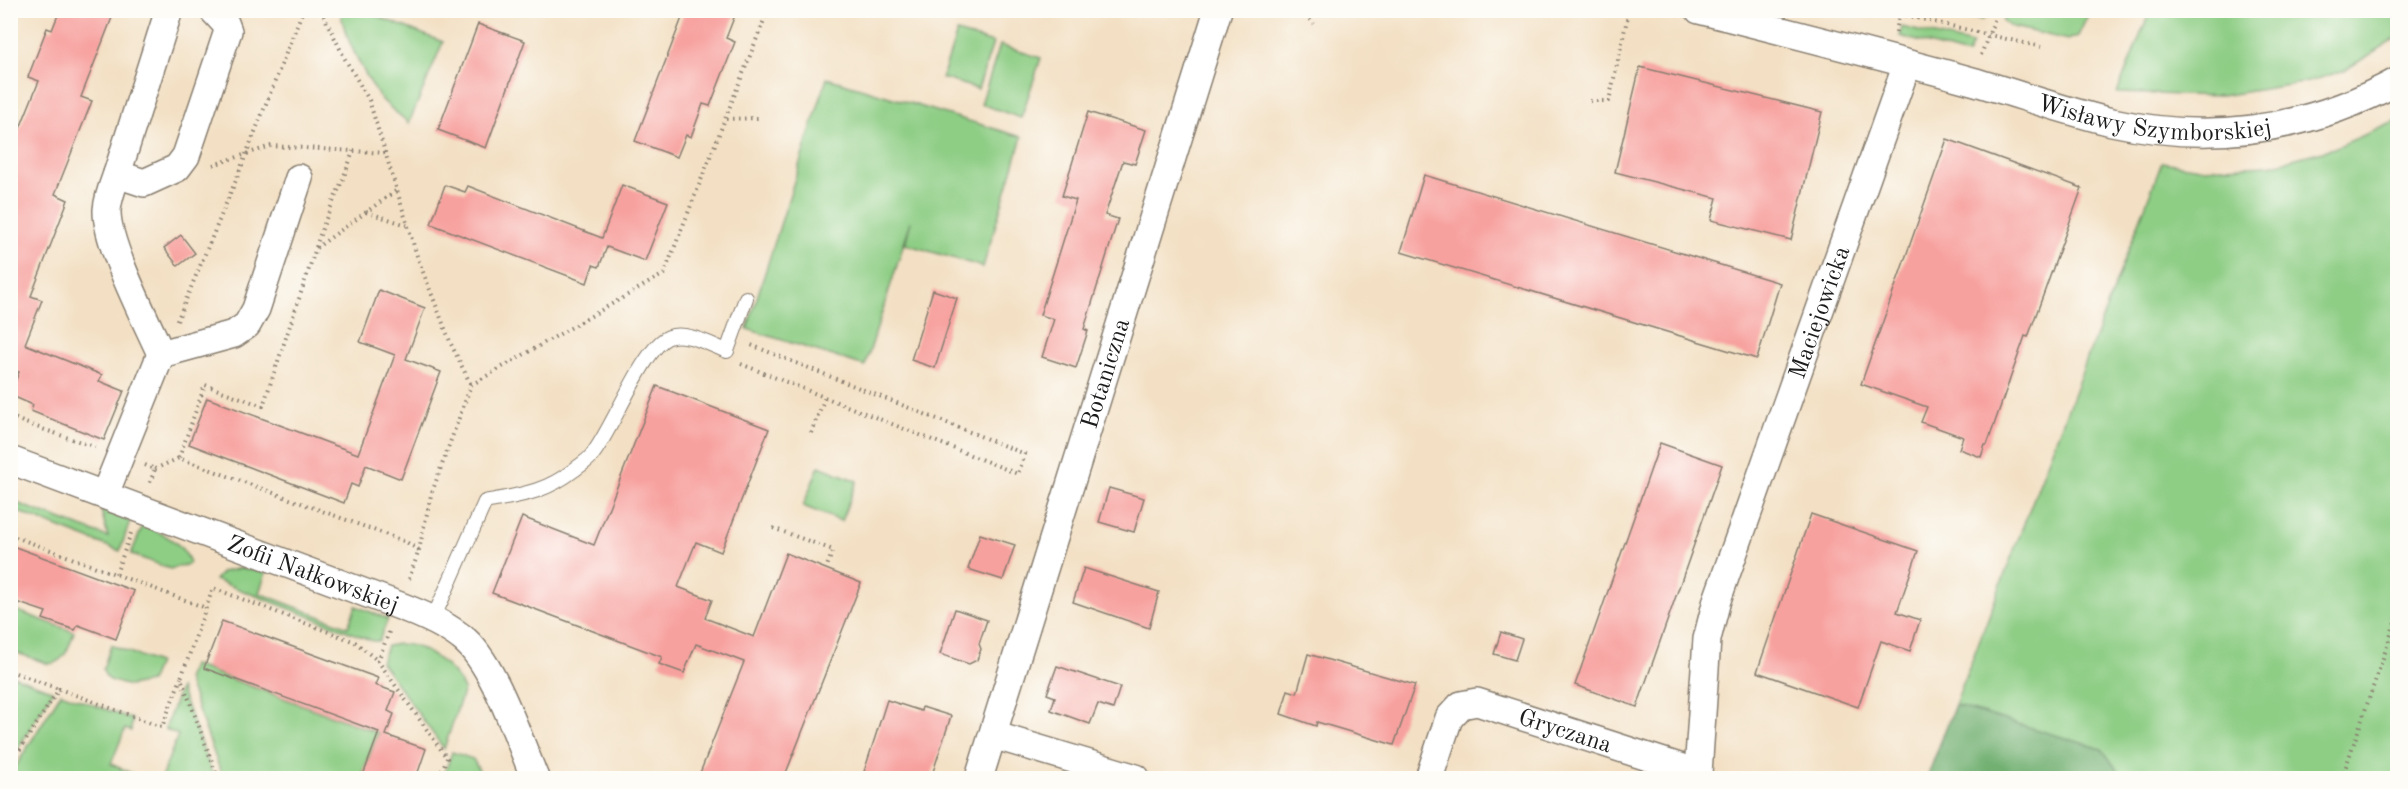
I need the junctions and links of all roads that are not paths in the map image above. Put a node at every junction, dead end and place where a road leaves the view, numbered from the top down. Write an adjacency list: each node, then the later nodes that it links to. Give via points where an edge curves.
1 (170, 10): 7 (street)
2 (213, 10): 7 (street, via 228,31 186,156 177,168 144,183)
3 (1218, 10): 14 (street, Botaniczna)
4 (1699, 10): 5 (street)
5 (1907, 64): 6 (street, Wisławy Szymborskiej, via 2109,121 2201,134 2258,130 2304,121 2352,104); 15 (street, Maciejowicka, via 1717,600 1707,639)
6 (2397, 81)
7 (117, 174): 10 (street, via 107,211 111,238)
8 (299, 178): 10 (street, via 256,309 247,325 234,334)
9 (746, 298): 13 (lane, via 729,344 670,337 654,348 591,457 562,480 536,493 485,502)
10 (161, 354): 12 (street)
11 (10, 460): 12 (street, Zofii Nałkowskiej)
12 (105, 494): 13 (street, Zofii Nałkowskiej)
13 (433, 619): 16 (street, Zofii Nałkowskiej, via 463,638 484,663)
14 (993, 735): 17 (street, Botaniczna); 18 (street)
15 (1698, 776): 19 (street, Gryczana, via 1478,702 1461,705 1449,718)
16 (536, 778)
17 (979, 778)
18 (1136, 778)
19 (1429, 778)

